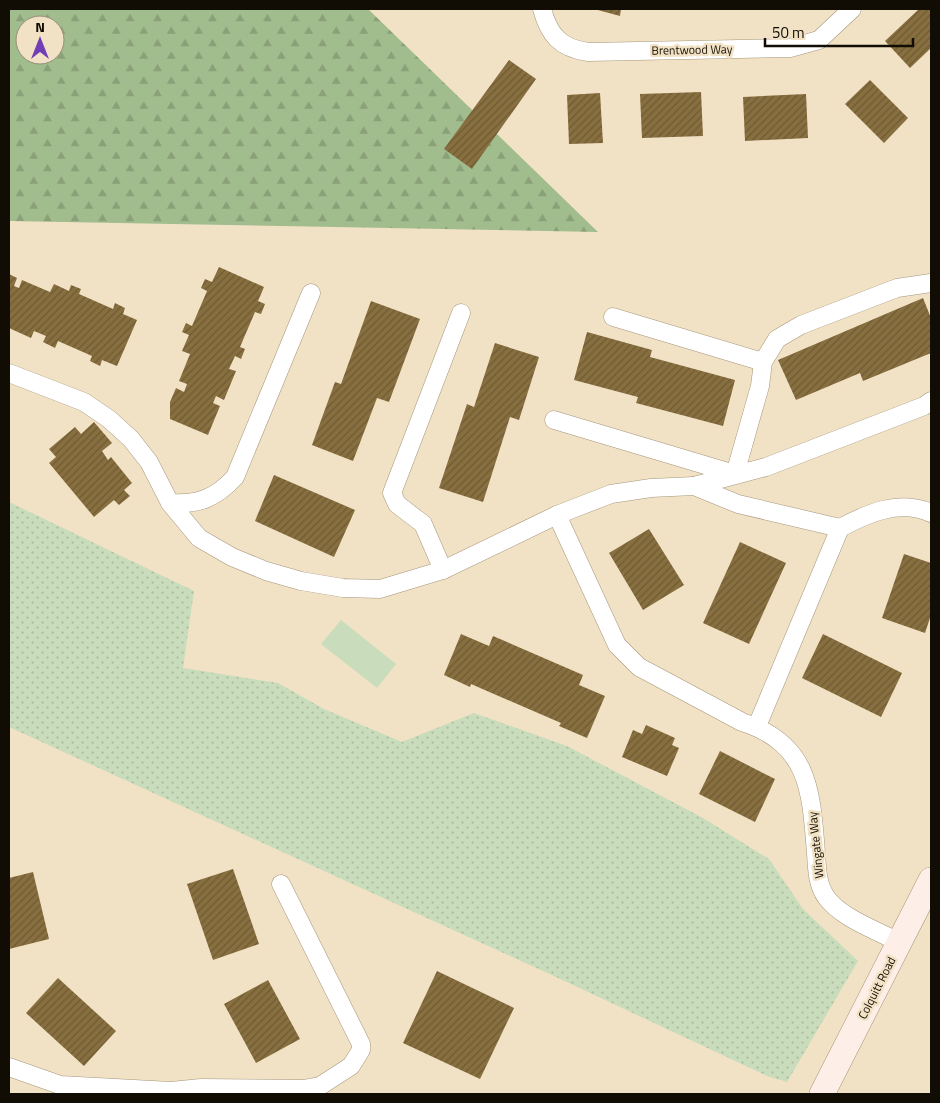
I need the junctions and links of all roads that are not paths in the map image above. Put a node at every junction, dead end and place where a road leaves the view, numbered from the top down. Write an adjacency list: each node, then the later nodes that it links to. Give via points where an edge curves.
1 (542, 9): 2 (street, Brentwood Way, via 547,27 560,43 588,52 790,48 819,40)
2 (852, 9)
3 (931, 283): 7 (street, via 897,288 801,325 777,339)
4 (311, 293): 13 (street, via 235,478 222,491 204,501)
5 (461, 313): 17 (street, via 392,493 396,504 423,524)
6 (613, 317): 7 (street)
7 (763, 362): 11 (street, via 760,386)
8 (9, 373): 13 (street, via 84,402 109,419 149,462)
9 (931, 401): 11 (street, via 766,467)
10 (554, 420): 11 (street)
11 (735, 474): 12 (street)
12 (694, 486): 15 (street, via 611,494); 16 (street, via 738,504)
13 (170, 503): 17 (street, via 200,538 249,564 301,582 380,589)
14 (931, 513): 16 (street, via 896,507 866,514)
15 (557, 515): 17 (street); 18 (street, Wingate Way, via 617,645 639,667 742,722)
16 (840, 528): 18 (street)
17 (443, 570)
18 (757, 726): 21 (street, Wingate Way, via 788,748 806,776 812,800 818,878 826,896 841,912)
19 (931, 880): 21 (street, Colquitt Road)
20 (281, 884): 23 (street, via 361,1044 361,1050 351,1066 320,1086)
21 (900, 943): 24 (street, Colquitt Road)
22 (9, 1067): 23 (street, via 60,1085)
23 (203, 1091)
24 (822, 1094)

